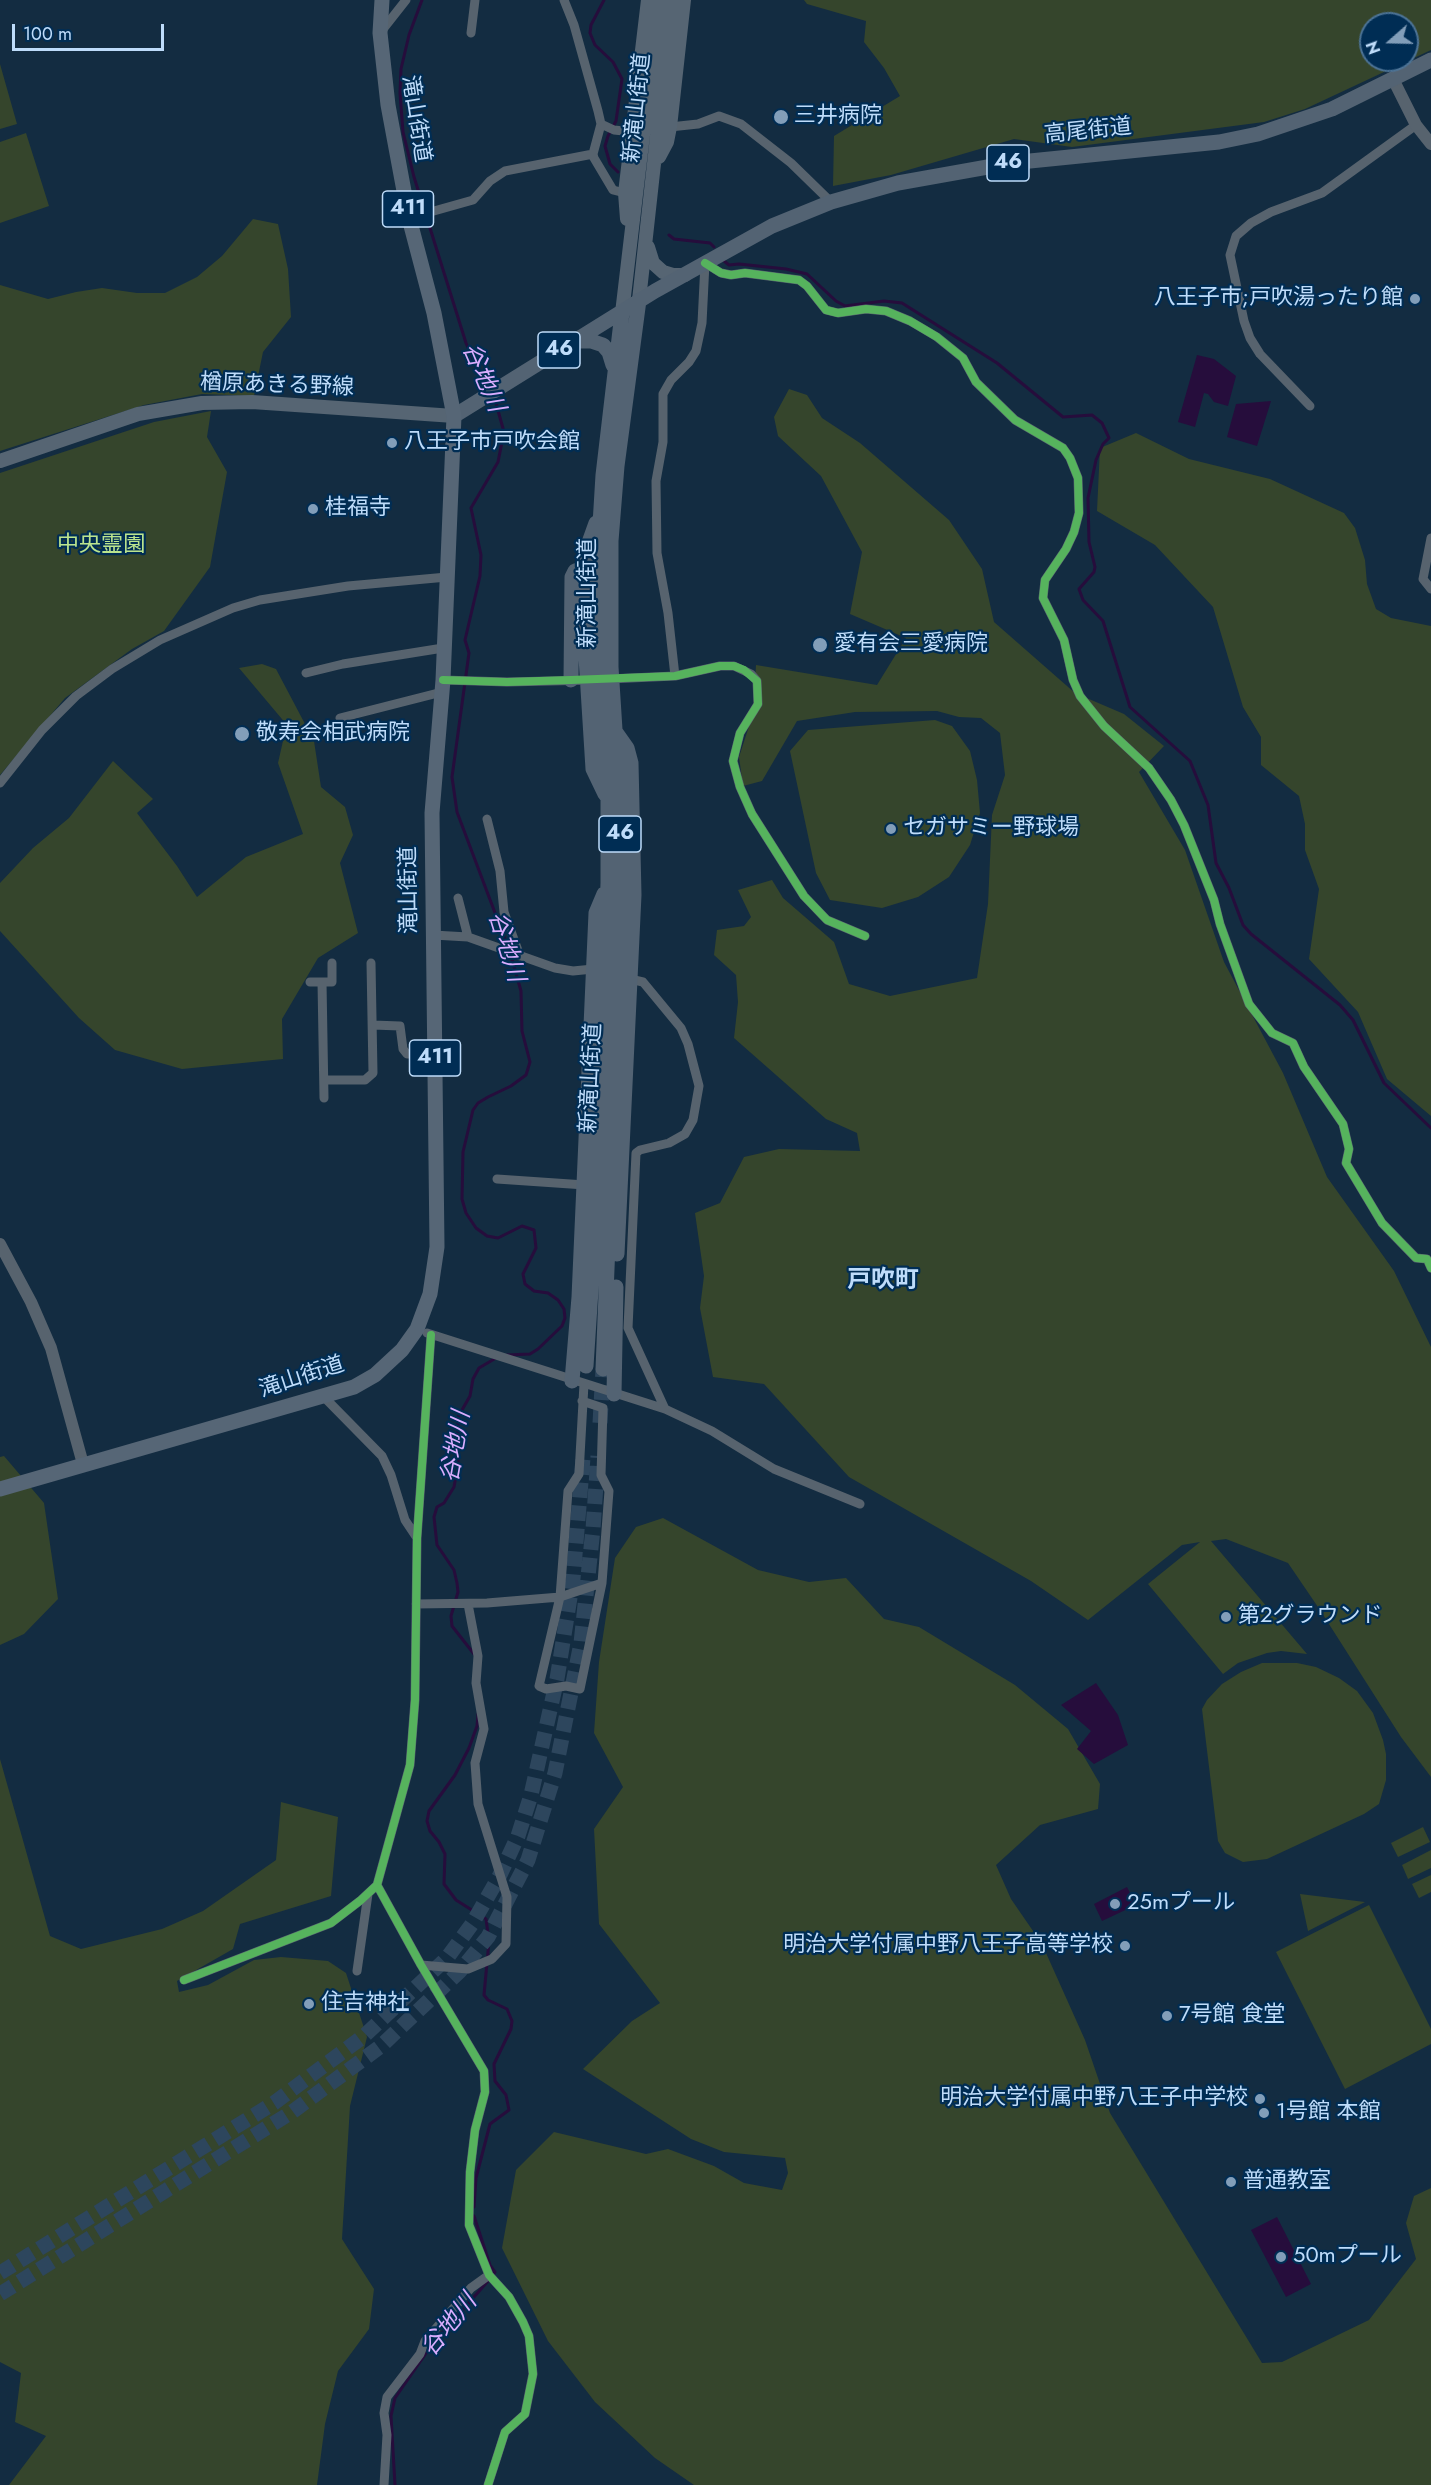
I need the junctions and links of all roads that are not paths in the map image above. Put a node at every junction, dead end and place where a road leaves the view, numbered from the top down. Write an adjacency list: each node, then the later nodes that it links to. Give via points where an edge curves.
1 (382, 0): 9 (highway, 滝山街道 / 411)
2 (406, 0): 9 (street)
3 (475, 0): 10 (street)
4 (564, 0): 14 (street)
5 (648, 0): 16 (main road)
6 (659, 0): 24 (main road, 新滝山街道)
7 (672, 0): 19 (main road, 新滝山街道)
8 (684, 0): 15 (main road)
9 (380, 33): 22 (highway, 滝山街道 / 411, via 387,105)
10 (471, 33)
11 (1431, 60): 12 (main road, 高尾街道 / 46)
12 (1393, 79): 13 (street); 21 (main road, 高尾街道 / 46, via 1317,115 1239,138 1010,163 898,183)
13 (1416, 125): 17 (street); 31 (street, via 1322,193 1271,212 1236,236 1230,255 1250,338 1260,354)
14 (607, 127): 16 (street); 18 (street)
15 (670, 127): 19 (main road); 21 (street, via 698,124 719,116 741,124 791,163)
16 (633, 132): 20 (main road)
17 (1431, 144)
18 (593, 154): 20 (street, via 613,190); 22 (street, via 505,171 473,200)
19 (656, 162): 23 (main road, 新滝山街道)
20 (625, 193): 24 (main road)
21 (831, 202): 25 (main road, 高尾街道 / 46, via 772,226)
22 (413, 217): 32 (highway, 滝山街道 / 411)
23 (647, 239): 26 (main road, via 656,266 663,272); 27 (main road, 新滝山街道)
24 (629, 263): 28 (main road, 新滝山街道)
25 (705, 263): 26 (main road, 高尾街道 / 46); 41 (street, via 700,339 689,362 663,394 663,442 656,482 657,553); 69 (street, via 731,275 745,273 799,280 825,310 886,311 910,321 963,358 976,382 1015,420 1063,448 1078,478 1079,513 1066,549 1045,580 1043,598 1064,640 1080,696 1104,726 1149,768 1171,800 1214,900 1249,1004 1272,1033 1293,1043 1304,1067 1343,1124 1349,1149 1346,1163 1382,1223 1416,1258 1427,1259)
26 (685, 275): 27 (main road, 高尾街道 / 46)
27 (639, 300): 28 (main road, 高尾街道 / 46); 45 (main road, 新滝山街道 / 46, via 611,541)
28 (622, 312): 29 (main road, 46); 30 (main road, 新滝山街道 / 46)
29 (571, 343): 30 (main road, via 591,340 603,345); 32 (main road, 46)
30 (614, 368): 34 (main road, 新滝山街道 / 46)
31 (1310, 406)
32 (454, 416): 33 (main road, 楢原あきる野線, via 202,402 138,414); 37 (highway, 滝山街道 / 411)
33 (0, 461)
34 (600, 516): 36 (main road, 46, via 588,541); 47 (main road, 新滝山街道 / 46, via 597,624)
35 (1431, 538): 38 (street, via 1423,579)
36 (586, 568): 42 (main road, 46, via 575,571 572,577); 47 (main road, 46, via 586,666 592,762 594,775)
37 (447, 577): 39 (highway, 滝山街道 / 411); 46 (street, via 348,586 260,600 160,640 76,696 42,730)
38 (1431, 589)
39 (443, 648): 40 (street); 43 (highway, 滝山街道 / 411)
40 (306, 674)
41 (675, 676): 42 (street); 52 (street, via 734,666 757,681 758,704 740,733 733,761 740,787 752,814 804,896 827,920)
42 (574, 680): 43 (street)
43 (446, 684): 44 (street); 51 (highway, 滝山街道 / 411, via 434,762)
44 (340, 718)
45 (615, 731): 58 (main road, 46, via 627,748 631,763 634,895); 72 (main road, 新滝山街道 / 46, via 621,918)
46 (0, 783)
47 (608, 799): 49 (main road, 新滝山街道 / 46)
48 (487, 819): 54 (street, via 500,871 504,912)
49 (608, 883): 57 (main road, 46, via 596,913); 71 (main road, 新滝山街道 / 46)
50 (458, 897): 53 (street)
51 (433, 934): 53 (street); 62 (highway, 滝山街道 / 411)
52 (865, 936)
53 (468, 937): 54 (street)
54 (518, 955): 57 (street, via 555,968)
55 (332, 963): 60 (street, via 332,982)
56 (371, 963): 61 (street)
57 (593, 969): 67 (main road, 46)
58 (630, 980): 65 (main road, 46); 65 (street, via 643,982 681,1029 699,1086 693,1120 685,1134 669,1143)
59 (310, 982): 60 (street)
60 (322, 982): 63 (street)
61 (373, 1025): 62 (street, via 400,1026 407,1054); 63 (street, via 371,1076 365,1080)
62 (435, 1054): 70 (highway, 滝山街道 / 411, via 437,1248)
63 (324, 1080): 64 (street)
64 (324, 1098)
65 (629, 1153): 74 (main road, 46, via 616,1289); 77 (street, via 628,1328)
66 (497, 1179): 67 (street)
67 (585, 1185): 73 (main road, 46)
68 (0, 1244): 78 (street, via 51,1348)
69 (1431, 1268)
70 (424, 1332): 73 (street); 75 (highway, 滝山街道 / 411, via 375,1375); 81 (street)
71 (586, 1365)
72 (603, 1370)
73 (578, 1383): 74 (street); 76 (street)
74 (614, 1394): 77 (street)
75 (324, 1397): 78 (highway, 滝山街道 / 411); 81 (street, via 382,1456 405,1520)
76 (582, 1401): 82 (street, via 603,1408 601,1475 609,1491); 83 (street, via 579,1474 568,1491)
77 (665, 1409): 80 (street, via 707,1428 774,1469)
78 (83, 1464): 79 (highway, 滝山街道 / 411)
79 (0, 1489)
80 (860, 1504)
81 (417, 1538): 84 (street)
82 (602, 1583): 83 (street); 83 (street, via 580,1689 539,1686)
83 (560, 1597): 85 (street)
84 (416, 1604): 85 (street); 86 (street, via 410,1765)
85 (468, 1604): 88 (street, via 478,1656 477,1683 484,1729 475,1763 478,1804 507,1898 506,1944 486,1962 464,1970)
86 (377, 1885): 87 (street); 88 (street)
87 (368, 1894): 89 (street); 90 (street, via 331,1923)
88 (421, 1965): 91 (street, via 484,2071 485,2092 475,2130 468,2214 473,2240)
89 (357, 1971)
90 (184, 1980)
91 (489, 2275): 92 (street, via 471,2288 425,2341 420,2354 387,2397); 93 (street, via 523,2322 529,2336 532,2374 525,2414 505,2432)
92 (384, 2485)
93 (488, 2485)

